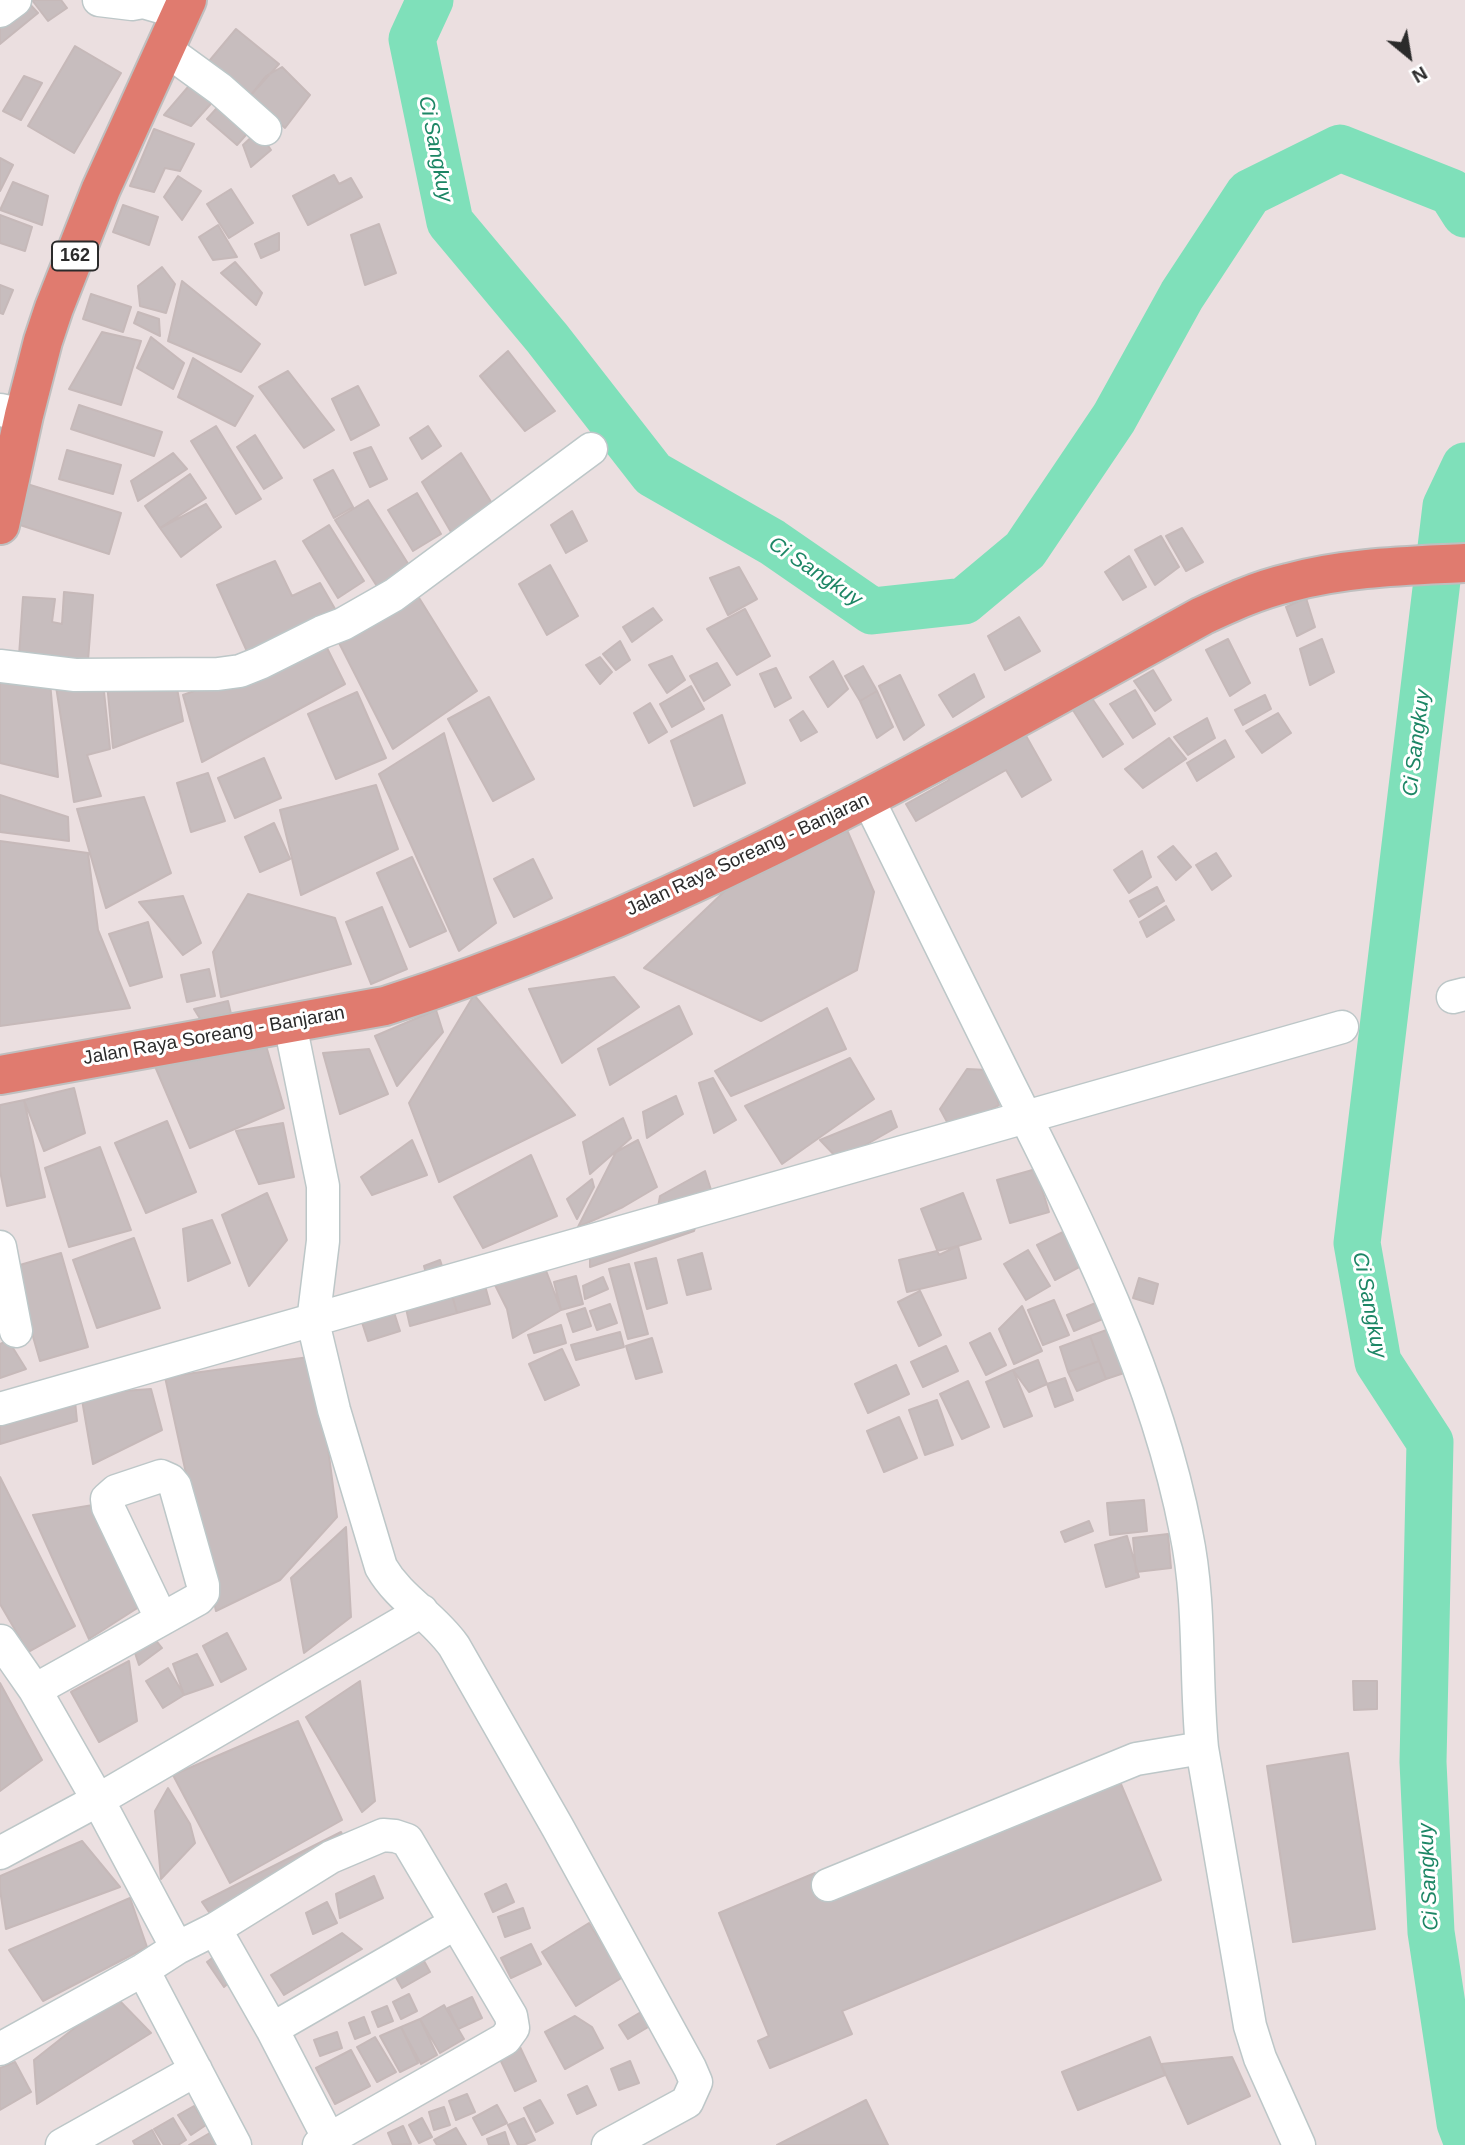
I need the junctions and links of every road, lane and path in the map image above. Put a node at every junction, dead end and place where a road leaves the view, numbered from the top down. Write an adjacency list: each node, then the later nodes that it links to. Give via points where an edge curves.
1 (15, 0): 4 (street)
2 (99, 0): 3 (street)
3 (184, 7): 5 (main road, 162)
4 (0, 11)
5 (165, 49): 6 (street); 7 (main road, 162, via 101,189)
6 (265, 128)
7 (12, 413): 9 (main road, 162)
8 (591, 449): 11 (street, via 394,595 240,671 75,675)
9 (0, 526)
10 (1465, 563): 12 (main road, Jalan Raya Soreang - Banjaran, via 1375,567 1288,582 1232,602)
11 (0, 666)
12 (868, 799): 13 (main road, Jalan Raya Soreang - Banjaran, via 573,938 497,968 385,1006); 16 (street)
13 (290, 1024): 15 (main road, Jalan Raya Soreang - Banjaran); 18 (street, via 323,1186 323,1241)
14 (1342, 1027): 16 (street)
15 (0, 1075)
16 (1027, 1118): 18 (street); 25 (street, via 1092,1254 1143,1381 1167,1458 1186,1532 1197,1604)
17 (0, 1247): 19 (street)
18 (313, 1322): 20 (street); 21 (street, via 381,1567 391,1585)
19 (16, 1331)
20 (0, 1409)
21 (422, 1611): 26 (street); 39 (street, via 454,1646 696,2082 687,2102)
22 (161, 1618): 24 (street)
23 (0, 1641): 24 (street)
24 (35, 1690): 26 (street)
25 (1202, 1748): 28 (street, via 1136,1759); 40 (street, via 1250,2026)
26 (98, 1800): 27 (street); 31 (street)
27 (0, 1853)
28 (828, 1885)
29 (456, 1923): 30 (street, via 407,1840 383,1835 331,1857); 33 (street); 36 (street, via 511,2016 513,2028 505,2039)
30 (215, 1929): 31 (street); 33 (street)
31 (177, 1948): 32 (street)
32 (143, 1970): 34 (street); 35 (street)
33 (272, 2029): 36 (street)
34 (0, 2049)
35 (196, 2070): 37 (street); 38 (street)
36 (324, 2142)
37 (62, 2145)
38 (235, 2145)
39 (608, 2145)
40 (1299, 2145)

